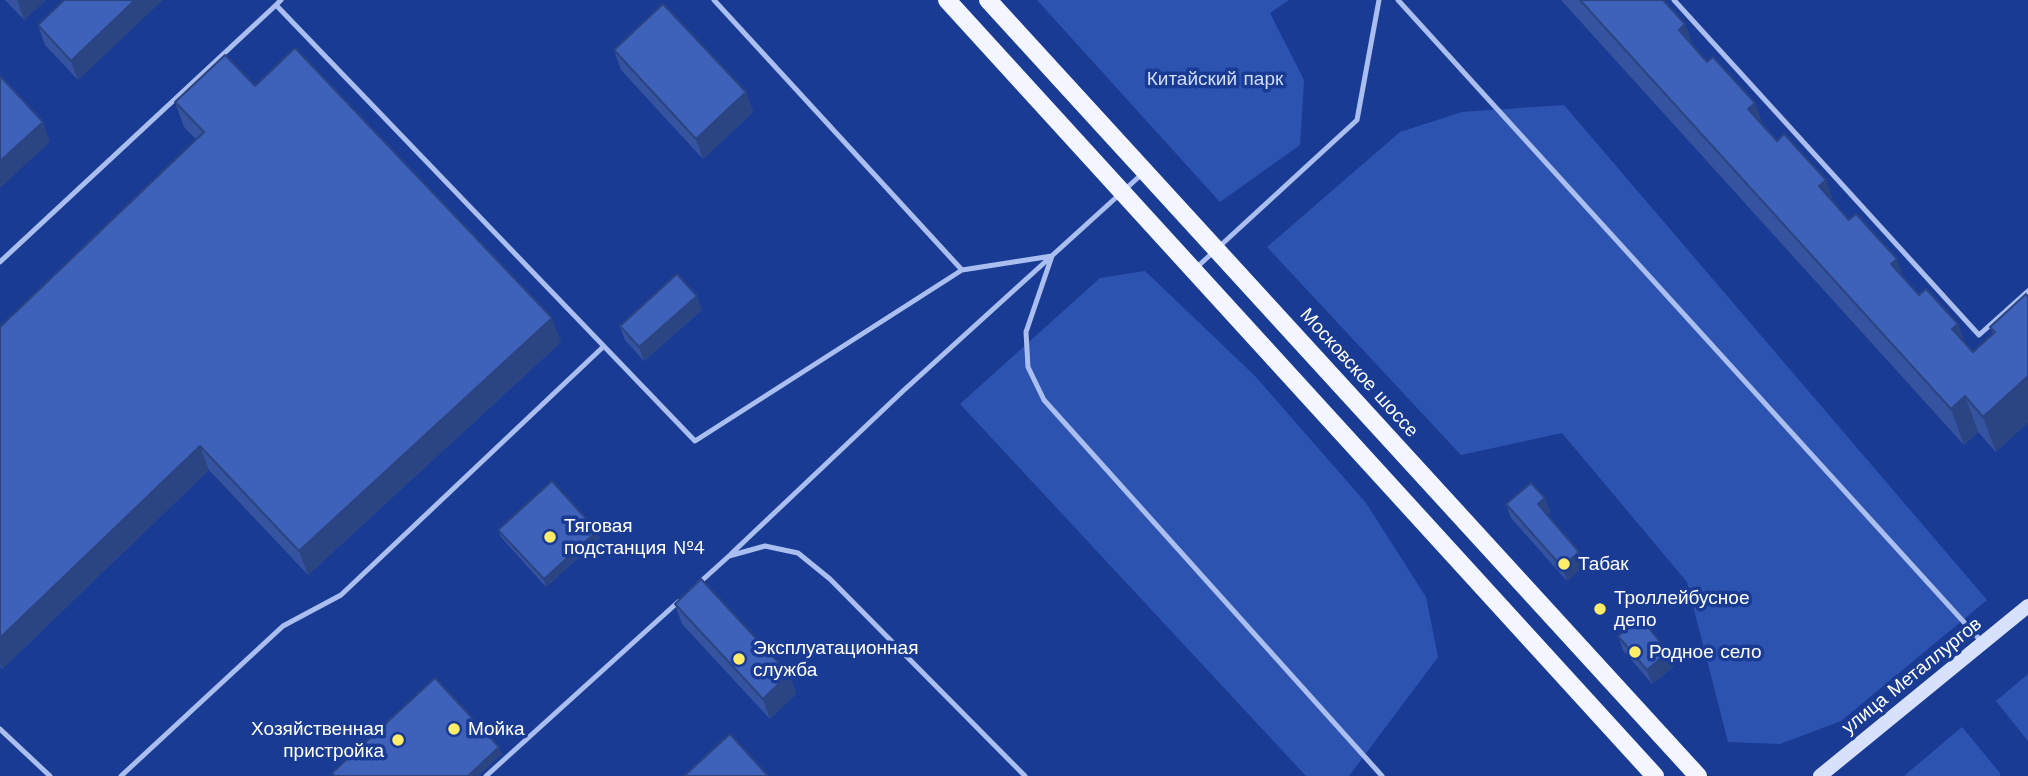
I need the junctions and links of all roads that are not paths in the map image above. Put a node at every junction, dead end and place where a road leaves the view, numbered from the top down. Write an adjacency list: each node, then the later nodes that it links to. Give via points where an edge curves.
1 (714, 0): 13 (lane)
2 (947, 0): 9 (main road)
3 (988, 0): 8 (main road, Московское шоссе)
4 (1379, 0): 10 (lane, via 1357,120)
5 (1398, 0): 19 (lane)
6 (1674, 0): 15 (lane, via 1979,335)
7 (279, 2): 12 (lane); 16 (lane)
8 (1145, 172): 9 (lane); 10 (main road, Московское шоссе)
9 (1122, 192): 11 (lane); 14 (main road)
10 (1217, 248): 14 (lane); 27 (main road, Московское шоссе)
11 (1052, 256): 13 (lane); 17 (lane); 25 (lane, via 1026,332 1028,367 1044,400)
12 (0, 262)
13 (962, 270): 16 (lane, via 695,441)
14 (1194, 270): 26 (main road)
15 (2028, 291)
16 (603, 347): 22 (lane, via 341,595 283,626)
17 (729, 556): 23 (lane); 24 (lane, via 765,546 798,553 830,579)
18 (2028, 606): 19 (main road, улица Металлургов)
19 (1982, 642): 28 (main road, улица Металлургов)
20 (0, 729): 21 (lane)
21 (50, 776)
22 (121, 776)
23 (486, 776)
24 (1025, 776)
25 (1382, 776)
26 (1655, 776)
27 (1698, 776)
28 (1820, 776)

